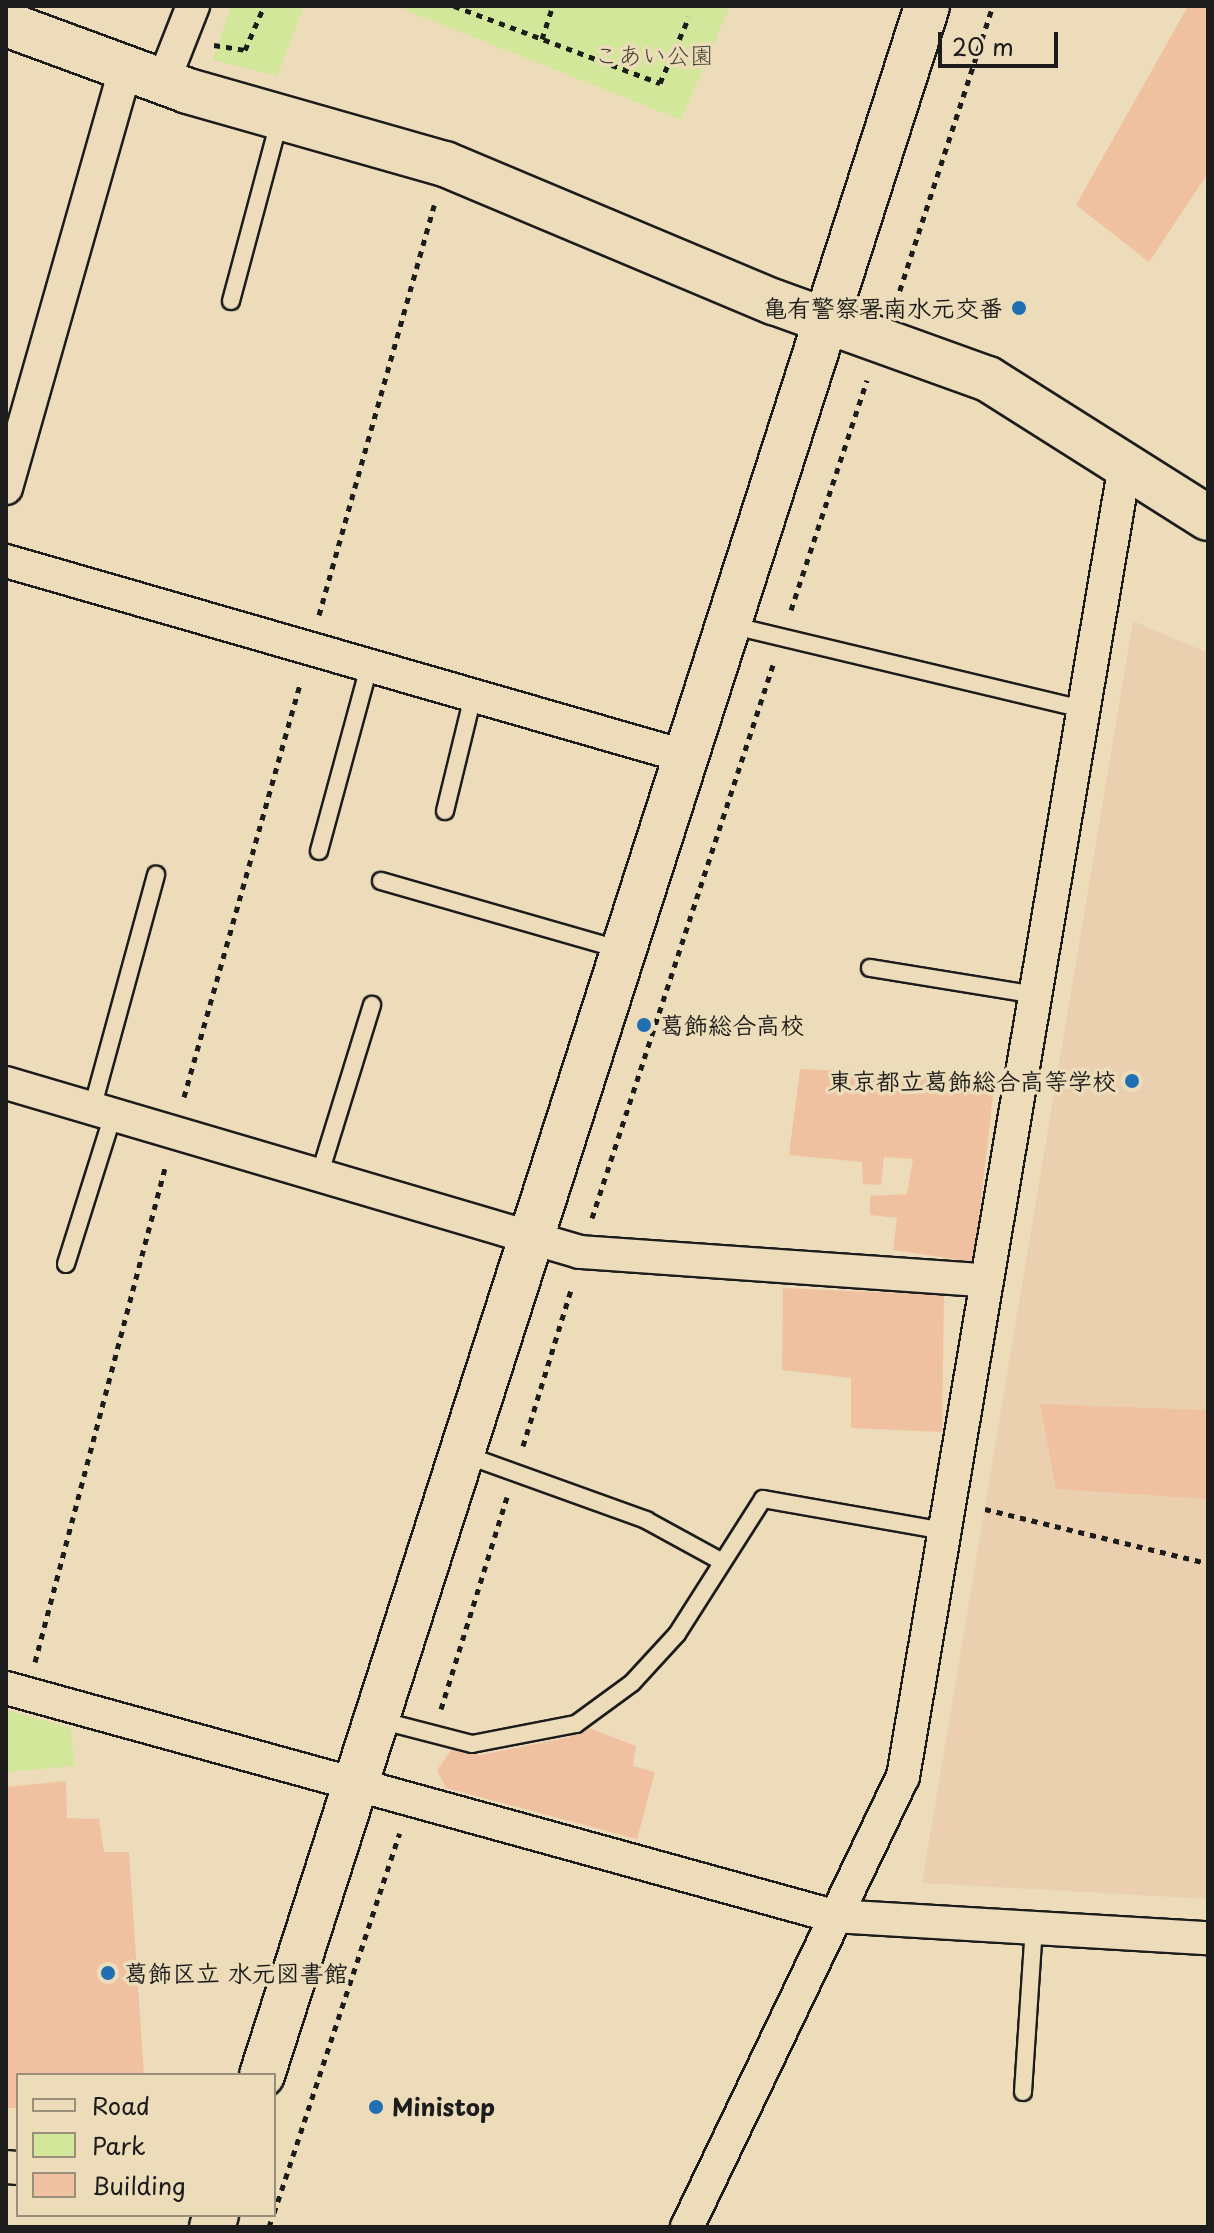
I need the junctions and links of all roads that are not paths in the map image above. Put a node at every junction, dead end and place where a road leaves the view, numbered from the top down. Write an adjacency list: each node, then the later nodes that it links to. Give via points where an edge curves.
1 (193, 6): 4 (street)
2 (927, 6): 7 (street)
3 (6, 24): 4 (street)
4 (144, 76): 5 (street); 9 (street)
5 (280, 118): 6 (lane); 7 (street, via 445,164)
6 (231, 301)
7 (824, 321): 8 (street, via 988,379); 12 (street)
8 (1125, 465): 10 (street); 15 (street)
9 (6, 488)
10 (1208, 518)
11 (6, 561): 13 (street)
12 (730, 625): 15 (lane); 16 (street)
13 (370, 663): 14 (street); 18 (lane)
14 (474, 692): 16 (street); 17 (lane)
15 (1086, 710): 23 (street)
16 (687, 757): 21 (street)
17 (445, 811)
18 (319, 851)
19 (156, 875): 26 (lane)
20 (381, 881): 21 (lane)
21 (625, 951): 28 (street)
22 (870, 968): 23 (lane)
23 (1037, 995): 30 (street)
24 (372, 1005): 27 (lane)
25 (6, 1083): 26 (street)
26 (103, 1112): 27 (street); 29 (lane)
27 (320, 1173): 28 (street)
28 (533, 1233): 30 (street, via 580,1252); 31 (street)
29 (66, 1264)
30 (985, 1280): 32 (street)
31 (463, 1454): 33 (lane, via 646,1520); 35 (street)
32 (946, 1516): 33 (lane, via 763,1499); 37 (street, via 903,1777)
33 (719, 1560): 35 (lane, via 677,1634 632,1683 576,1724 472,1744 432,1738)
34 (7, 1688): 36 (street)
35 (379, 1720): 36 (street)
36 (358, 1782): 37 (street); 40 (street)
37 (833, 1916): 38 (street); 42 (street)
38 (1034, 1928): 39 (street); 41 (lane)
39 (1208, 1938)
40 (263, 2073)
41 (1023, 2092)
42 (687, 2227)

